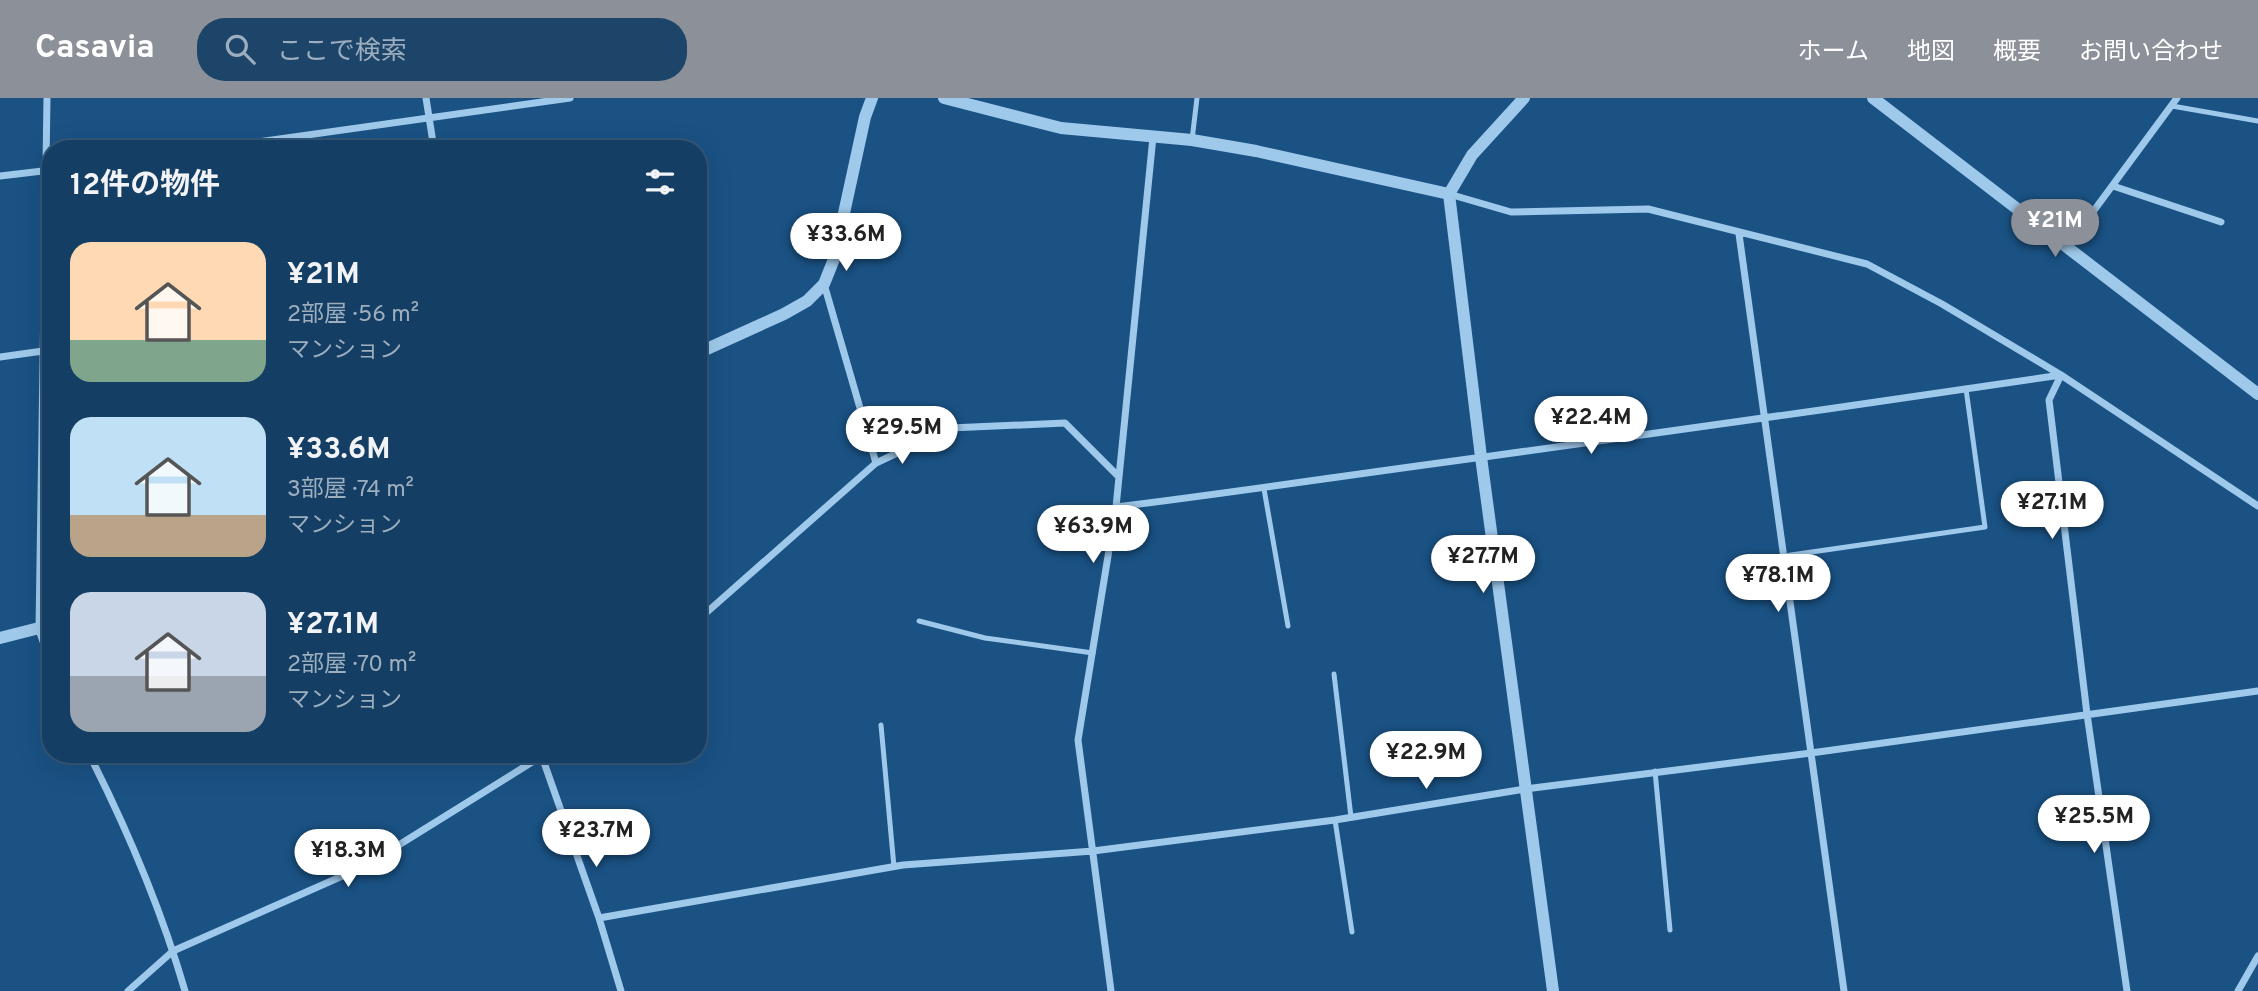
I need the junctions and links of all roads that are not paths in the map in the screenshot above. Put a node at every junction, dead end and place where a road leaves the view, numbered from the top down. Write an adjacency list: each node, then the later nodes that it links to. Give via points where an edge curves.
1 (47, 98): 14 (street)
2 (426, 98): 11 (street)
3 (570, 98): 11 (street)
4 (872, 98): 25 (street)
5 (944, 98): 13 (street, via 1061,128)
6 (1197, 98): 17 (lane)
7 (1524, 98): 21 (street, via 1472,155)
8 (1873, 98): 24 (street)
9 (2177, 98): 10 (street)
10 (2172, 106): 12 (lane); 20 (street)
11 (429, 118): 15 (street); 16 (street)
12 (2258, 121)
13 (1153, 137): 17 (street); 35 (street)
14 (48, 140)
15 (272, 140)
16 (433, 140)
17 (1192, 141): 21 (street)
18 (42, 172): 19 (street)
19 (0, 176)
20 (2113, 186): 22 (street); 24 (street)
21 (1449, 194): 23 (street, via 1511,212 1648,209); 33 (street)
22 (2221, 222)
23 (1740, 234): 29 (street, via 1867,264); 32 (street)
24 (2067, 247): 31 (street)
25 (824, 284): 26 (street, via 784,314); 34 (street)
26 (707, 349)
27 (42, 351): 28 (street)
28 (0, 357)
29 (2061, 374): 30 (street); 37 (street); 48 (street, via 2049,400)
30 (1966, 389): 32 (street); 39 (lane, via 1984,527)
31 (2258, 394)
32 (1765, 419): 33 (street); 39 (street)
33 (1481, 457): 36 (street); 55 (street)
34 (876, 463): 35 (street, via 950,428 1065,423); 40 (street)
35 (1118, 476): 38 (street)
36 (1264, 489): 38 (street); 42 (lane)
37 (2258, 506)
38 (1116, 508): 45 (street)
39 (1784, 556): 50 (street)
40 (707, 612)
41 (919, 621): 45 (lane, via 985,638)
42 (1288, 626)
43 (42, 629): 44 (street)
44 (0, 638)
45 (1093, 653): 58 (street, via 1078,740)
46 (1334, 674): 56 (lane)
47 (2258, 691): 48 (street)
48 (2087, 714): 50 (street); 71 (street)
49 (881, 724): 59 (lane)
50 (1811, 752): 54 (street); 70 (street)
51 (94, 763): 63 (street)
52 (529, 763): 63 (street, via 365,866)
53 (545, 763): 60 (street)
54 (1655, 771): 55 (street); 61 (lane)
55 (1525, 789): 56 (street); 69 (street)
56 (1351, 817): 57 (street)
57 (1335, 820): 58 (street); 62 (lane)
58 (1093, 851): 59 (street); 68 (street)
59 (894, 867): 60 (street)
60 (599, 918): 67 (street)
61 (1670, 930)
62 (1352, 932)
63 (173, 951): 65 (street); 66 (street)
64 (2258, 956): 72 (street)
65 (128, 991)
66 (184, 991)
67 (621, 991)
68 (1111, 991)
69 (1553, 991)
70 (1844, 991)
71 (2127, 991)
72 (2238, 991)

